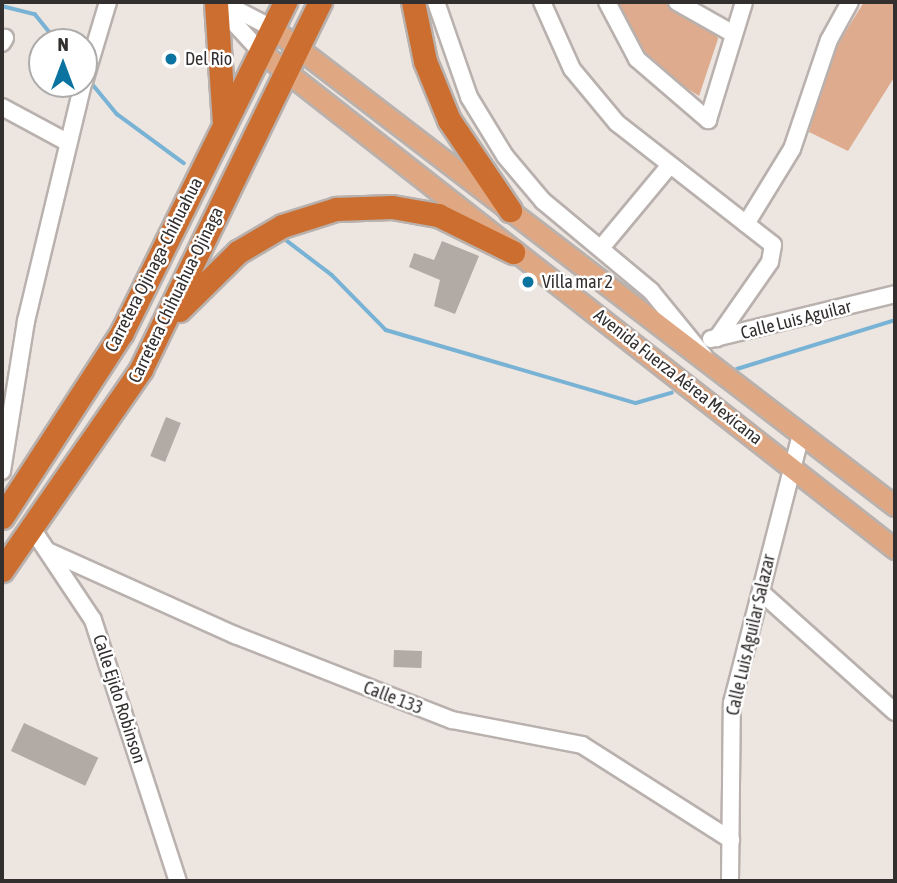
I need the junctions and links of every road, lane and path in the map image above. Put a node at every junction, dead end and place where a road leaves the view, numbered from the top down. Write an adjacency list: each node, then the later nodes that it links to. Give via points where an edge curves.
1 (108, 2): 14 (street)
2 (220, 2): 12 (street); 16 (street); 20 (highway)
3 (285, 2): 12 (highway, Carretera Ojinaga-Chihuahua)
4 (320, 2): 15 (highway, Carretera Chihuahua-Ojinaga)
5 (413, 2): 23 (highway, via 425,61 449,120)
6 (436, 2): 25 (street, via 469,97 505,156 543,201)
7 (542, 2): 22 (street, via 591,94)
8 (607, 2): 13 (street, via 637,59 706,120)
9 (677, 2): 13 (street)
10 (744, 2): 13 (street)
11 (850, 2): 24 (street, via 829,40 792,149)
12 (272, 28): 15 (main road, Avenida Fuerza Aérea Mexicana); 16 (highway, Carretera Ojinaga-Chihuahua)
13 (730, 32)
14 (98, 36)
15 (299, 47): 17 (highway, Carretera Chihuahua-Ojinaga); 23 (main road, Avenida Fuerza Aérea Mexicana)
16 (261, 52): 17 (main road, Avenida Fuerza Aérea Mexicana); 20 (highway, Carretera Ojinaga-Chihuahua)
17 (286, 71): 26 (main road, Avenida Fuerza Aérea Mexicana); 28 (highway, Carretera Chihuahua-Ojinaga)
18 (80, 98): 21 (street)
19 (2, 107): 21 (street)
20 (225, 125): 36 (highway, Carretera Ojinaga-Chihuahua, via 122,332)
21 (67, 142): 34 (street, via 26,321)
22 (669, 166): 24 (street); 25 (street)
23 (510, 210): 31 (main road, Avenida Fuerza Aérea Mexicana)
24 (746, 224): 29 (street, via 770,241 770,262)
25 (601, 248): 30 (street, via 651,290)
26 (513, 252): 28 (highway, via 438,215 368,206 319,213 238,252); 33 (main road, Avenida Fuerza Aérea Mexicana)
27 (895, 294): 29 (street, Calle Luis Aguilar)
28 (159, 334): 37 (highway, Carretera Chihuahua-Ojinaga, via 105,429)
29 (717, 338): 30 (street, Calle Luis Aguilar)
30 (695, 342): 31 (street)
31 (711, 367): 32 (main road, Avenida Fuerza Aérea Mexicana)
32 (801, 435): 33 (street, Calle Luis Aguilar Salazar); 35 (main road, Avenida Fuerza Aérea Mexicana)
33 (791, 466): 38 (main road, Avenida Fuerza Aérea Mexicana); 41 (street, Calle Luis Aguilar Salazar)
34 (2, 471)
35 (895, 506)
36 (4, 510)
37 (33, 530): 39 (street, Calle Ejido Robinson); 40 (highway, Carretera Chihuahua-Ojinaga)
38 (895, 549)
39 (50, 552): 43 (street, Calle 133, via 235,635 452,720 582,744); 44 (street, Calle Ejido Robinson, via 93,620)
40 (2, 570)
41 (763, 594): 42 (street); 43 (street, Calle Luis Aguilar Salazar, via 732,703)
42 (895, 712)
43 (731, 840): 45 (street, Calle Luis Aguilar Salazar)
44 (178, 881)
45 (730, 881)

